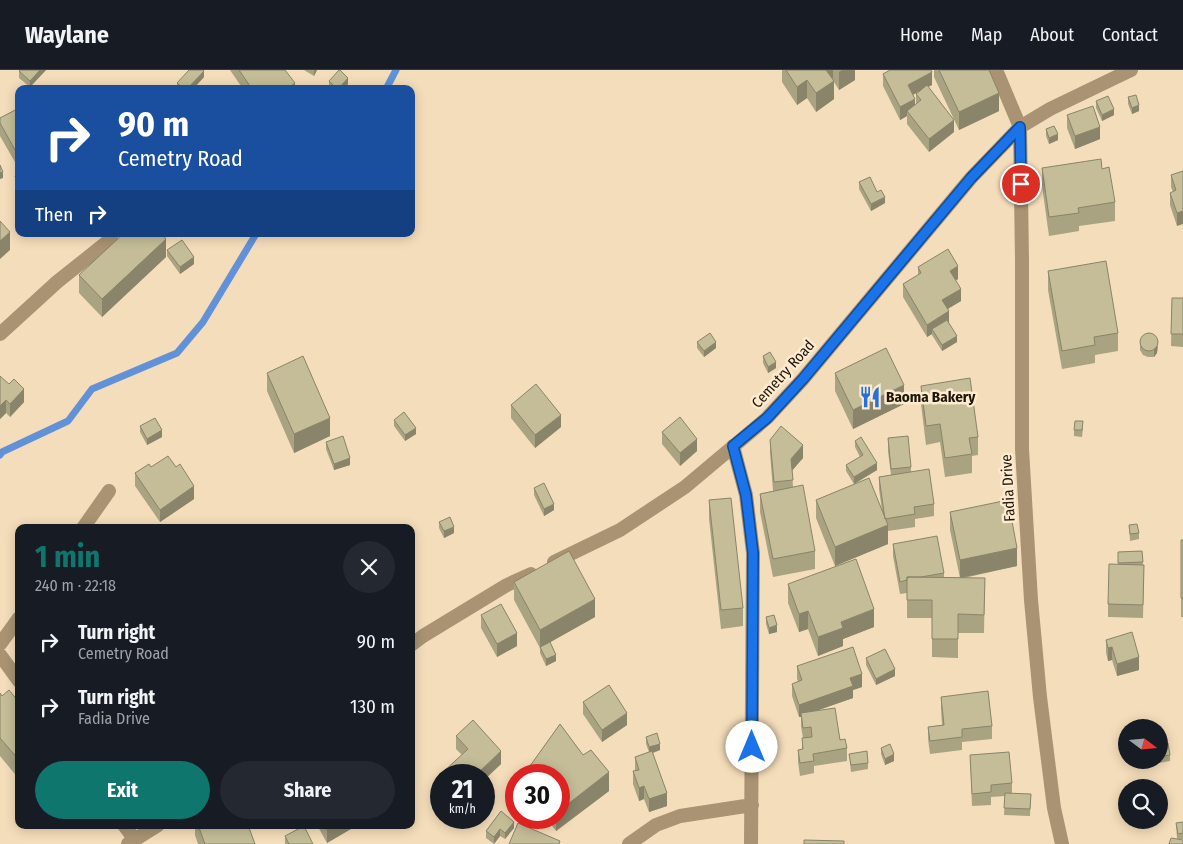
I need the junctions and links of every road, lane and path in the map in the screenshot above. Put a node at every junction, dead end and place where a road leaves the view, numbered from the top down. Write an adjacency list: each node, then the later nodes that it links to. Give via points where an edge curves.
1 (996, 70): 3 (street)
2 (1131, 70): 3 (street, Cemetry Road)
3 (1020, 127): 6 (street, Cemetry Road, via 971,178 803,379 767,418); 20 (street, Fadia Drive, via 1022,458 1039,687 1054,808)
4 (111, 239): 5 (street)
5 (0, 334)
6 (733, 446): 10 (street, Cemetry Road, via 685,487 620,530 507,586); 14 (street, via 746,495 753,553)
7 (109, 491): 8 (street)
8 (86, 524)
9 (15, 623): 11 (street)
10 (415, 642)
11 (0, 644)
12 (0, 655): 13 (street)
13 (15, 676)
14 (752, 805): 18 (street, via 680,816 656,826); 19 (street)
15 (126, 829): 17 (street)
16 (152, 829): 17 (street)
17 (131, 842)
18 (630, 844)
19 (751, 844)
20 (1062, 844)

